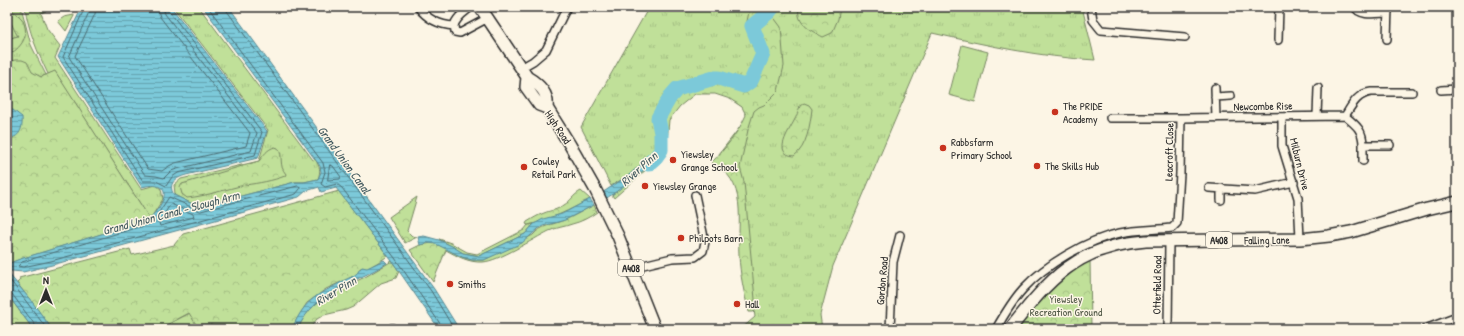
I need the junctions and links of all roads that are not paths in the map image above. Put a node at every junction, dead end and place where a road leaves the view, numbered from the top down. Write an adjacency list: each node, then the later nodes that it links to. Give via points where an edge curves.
1 (418, 7): 10 (street, via 435,22)
2 (471, 7): 10 (street, via 458,17)
3 (480, 7): 9 (main road)
4 (567, 7): 14 (street, via 546,50)
5 (1091, 7): 11 (street, via 1093,20 1101,30)
6 (1279, 7): 13 (street)
7 (1355, 7): 8 (street, via 1360,13)
8 (1388, 10): 12 (street)
9 (488, 18): 10 (street, via 460,33 455,32); 14 (main road)
10 (454, 26)
11 (1186, 37)
12 (1387, 39)
13 (1278, 40)
14 (524, 73): 40 (main road, High Road / A408, via 538,84 548,99 547,108 596,190)
15 (1215, 88): 21 (street)
16 (1318, 88): 22 (street)
17 (1457, 89): 18 (street)
18 (1441, 90)
19 (1412, 92): 23 (street, via 1364,93 1355,100)
20 (1231, 96): 21 (street)
21 (1215, 97): 27 (street)
22 (1317, 116): 23 (street, Newcombe Rise); 24 (street, Newcombe Rise)
23 (1345, 116): 28 (street, via 1360,131)
24 (1282, 117): 27 (street, Newcombe Rise); 31 (street, Milburn Drive, via 1282,146)
25 (1110, 118): 26 (street, Leacroft Close)
26 (1181, 118): 27 (street, Newcombe Rise); 44 (street, Leacroft Close, via 1176,226 1170,229 1120,233 1090,244 1059,260 1022,290)
27 (1216, 118)
28 (1363, 145): 29 (street); 30 (street)
29 (1390, 145)
30 (1363, 161)
31 (1294, 182): 33 (street, via 1255,191); 38 (street, Milburn Drive, via 1298,198)
32 (1209, 188): 33 (street)
33 (1221, 188): 35 (street)
34 (695, 195): 40 (street, via 705,242 702,253 695,257 672,258)
35 (1221, 200)
36 (1457, 202): 38 (main road, Falling Lane / A408, via 1351,232)
37 (900, 235): 43 (street, Gordon Road, via 893,262)
38 (1300, 239): 39 (main road, Falling Lane / A408)
39 (1169, 241): 45 (main road, Falling Lane / A408, via 1125,243 1081,258 1047,286); 46 (street, Otterfield Road)
40 (631, 268): 42 (main road, A408)
41 (1457, 317): 47 (street)
42 (656, 329)
43 (890, 329)
44 (996, 329)
45 (1010, 329)
46 (1168, 329)
47 (1425, 329)

